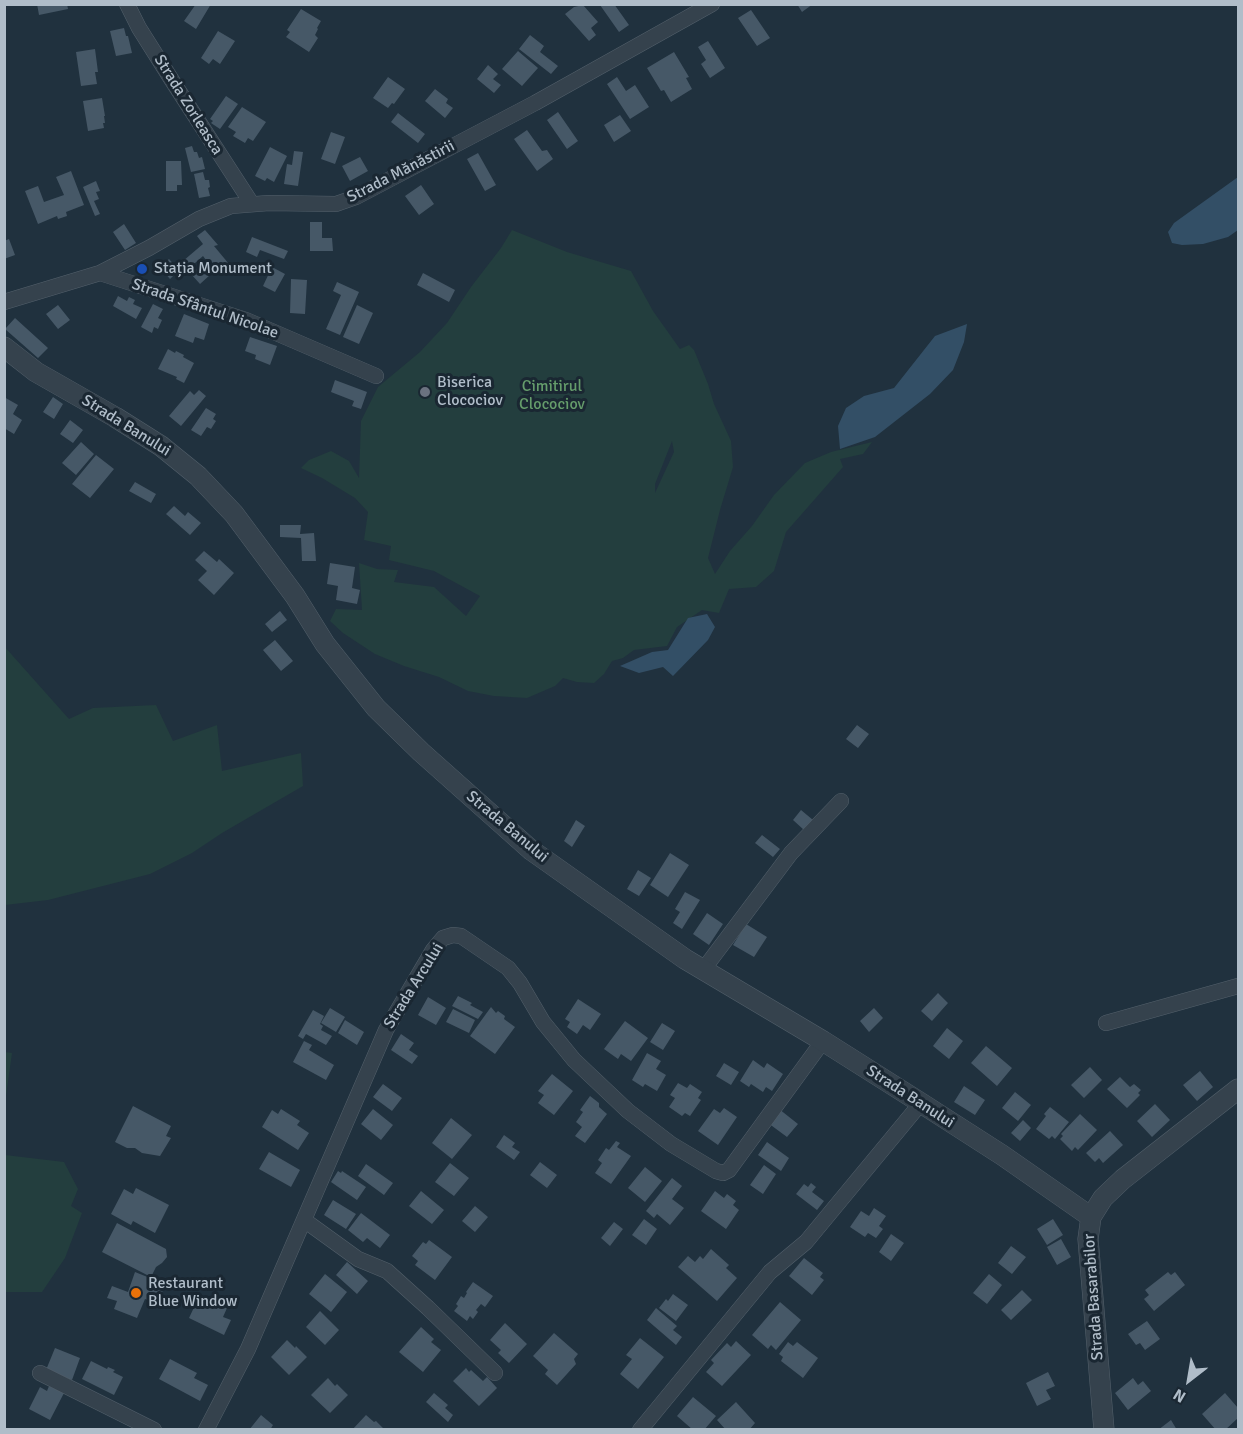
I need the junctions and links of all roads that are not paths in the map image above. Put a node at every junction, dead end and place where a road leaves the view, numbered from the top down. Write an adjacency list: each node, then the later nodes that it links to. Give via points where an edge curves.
1 (127, 4): 3 (street, Strada Zorleasca)
2 (712, 4): 3 (street, Strada Mănăstirii, via 356,197 336,204)
3 (252, 204): 4 (street, Strada Mănăstirii, via 231,206 199,219)
4 (100, 273): 5 (street, Strada Mănăstirii); 7 (street, Strada Sfântul Nicolae, via 246,320)
5 (4, 302)
6 (4, 347): 9 (street, Strada Banului, via 36,372 161,446 198,476 234,514 325,644 376,708 421,752 531,850)
7 (376, 376)
8 (841, 801): 9 (street, via 791,853)
9 (704, 970): 12 (street, Strada Banului)
10 (1239, 986): 11 (street)
11 (1106, 1023)
12 (823, 1041): 14 (street, Strada Banului); 16 (street, Strada Arcului, via 723,1173 671,1144 628,1111 568,1053 508,968 461,936 443,938 386,1030)
13 (1239, 1089): 15 (street, Strada Basarabilor, via 1123,1179 1103,1198)
14 (921, 1103): 15 (street, Strada Banului); 21 (street, via 806,1242 770,1272)
15 (1091, 1218): 22 (street, Strada Basarabilor, via 1088,1239)
16 (304, 1220): 18 (street, via 358,1259 387,1271); 20 (street, Strada Arcului, via 248,1348)
17 (40, 1372): 19 (street)
18 (495, 1374)
19 (154, 1430)
20 (206, 1430)
21 (640, 1430)
22 (1104, 1430)

